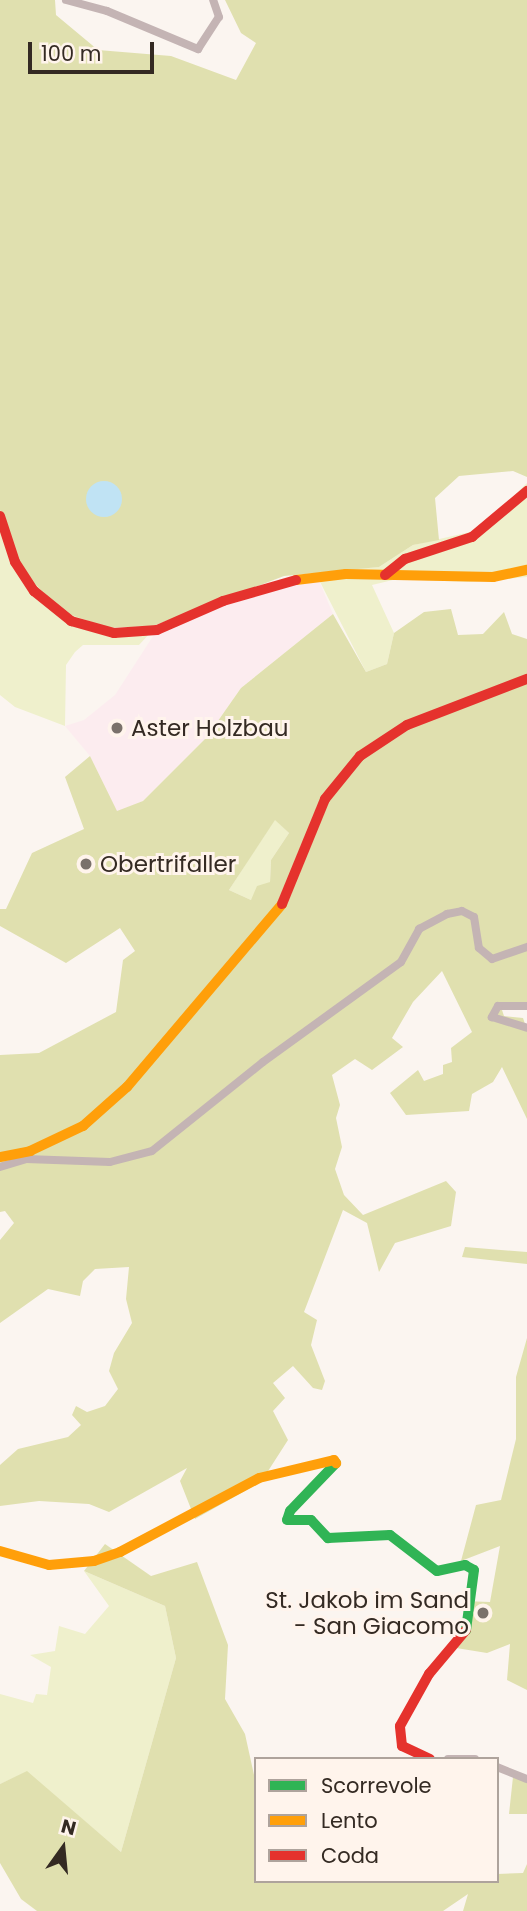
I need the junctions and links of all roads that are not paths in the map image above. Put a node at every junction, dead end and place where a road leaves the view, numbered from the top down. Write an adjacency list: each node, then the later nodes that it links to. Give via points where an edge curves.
1 (66, 0): 2 (street, via 107,11 198,49 218,19)
2 (213, 0)
3 (527, 491): 6 (main road, via 472,537 405,559)
4 (0, 516): 6 (main road, via 15,562 34,591 71,621 114,634 157,630 223,601 298,579)
5 (527, 570): 6 (main road, via 493,577)
6 (385, 575)
7 (527, 679): 11 (main road, via 407,725 367,750 325,799 272,923 201,998 127,1087 83,1126 30,1151)
8 (527, 947): 12 (street, via 492,959 479,948 474,917 462,911 447,914 419,929 401,962 263,1062 152,1151 110,1162 26,1159)
9 (527, 1006): 10 (street, via 498,1006 492,1017)
10 (527, 1028)
11 (0, 1157)
12 (0, 1167)
13 (0, 1551): 14 (main road, via 49,1564 94,1561 132,1546 258,1478 334,1460 337,1465 290,1511 287,1520 311,1520 328,1538 390,1535 437,1571 465,1565 474,1570 465,1634 429,1674 400,1726 402,1746)
14 (426, 1757)
15 (499, 1768): 16 (street)
16 (527, 1779)

